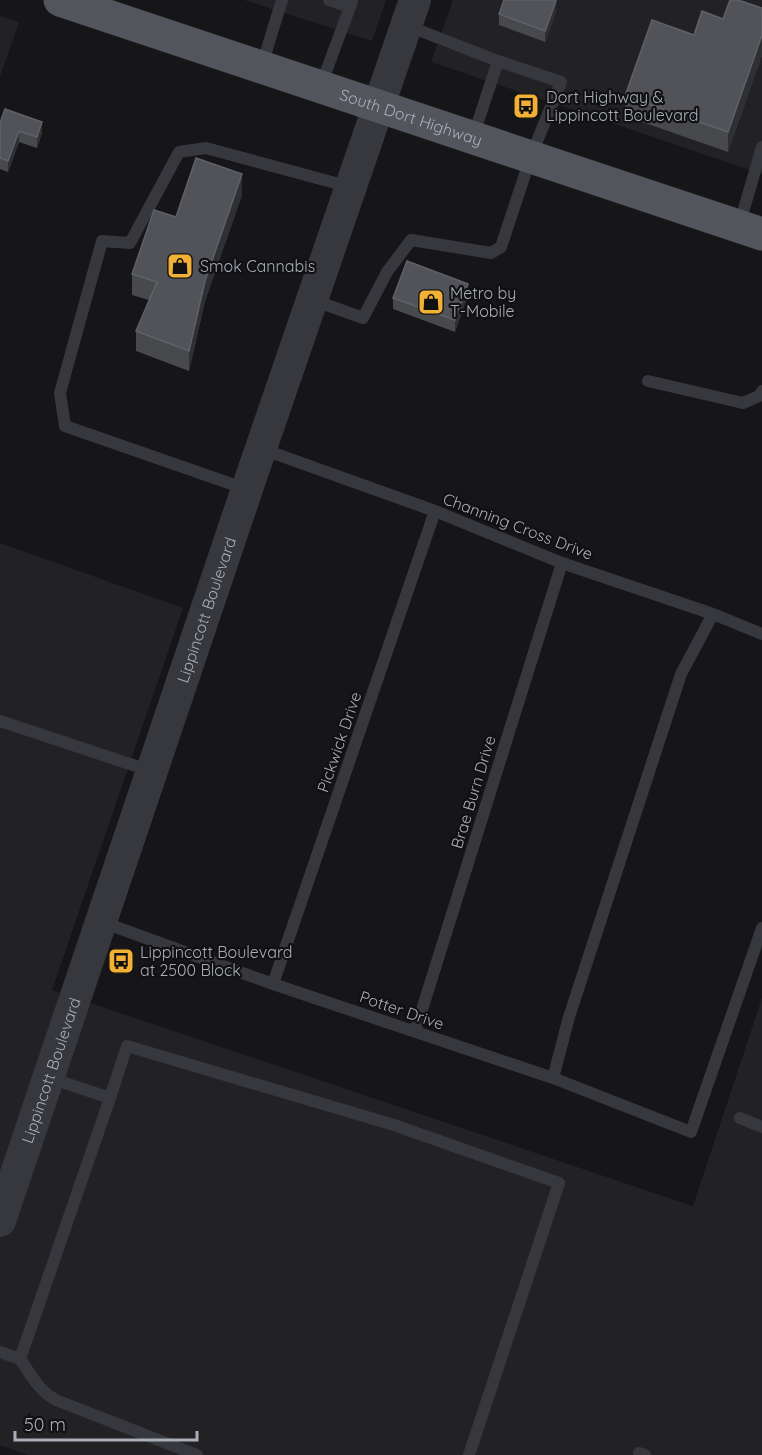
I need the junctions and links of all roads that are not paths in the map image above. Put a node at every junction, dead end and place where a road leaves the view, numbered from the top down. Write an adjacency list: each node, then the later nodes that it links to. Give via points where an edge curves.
1 (60, 0): 7 (main road, South Dort Highway, via 110,12)
2 (282, 0): 7 (lane)
3 (329, 0): 4 (lane)
4 (351, 3): 8 (lane)
5 (411, 13): 6 (lane); 9 (street, Lippincott Boulevard)
6 (498, 61): 10 (lane); 12 (lane, via 561,82)
7 (261, 66): 8 (main road, South Dort Highway)
8 (321, 86): 9 (main road, South Dort Highway)
9 (380, 105): 10 (main road, South Dort Highway); 13 (street, Lippincott Boulevard)
10 (473, 137): 12 (main road, South Dort Highway)
11 (762, 147): 14 (lane)
12 (531, 156): 14 (main road, South Dort Highway); 15 (lane, via 501,247 491,253 411,240 387,272 363,318)
13 (351, 187): 15 (street, Lippincott Boulevard); 19 (lane, via 206,148 179,152 130,243 102,241 60,393 65,426)
14 (751, 230)
15 (312, 300): 18 (street, Lippincott Boulevard)
16 (648, 381): 17 (lane, via 743,403)
17 (762, 391)
18 (261, 449): 19 (street, Lippincott Boulevard); 20 (lane, Channing Cross Drive)
19 (247, 489): 25 (street, Lippincott Boulevard)
20 (435, 511): 21 (lane, Channing Cross Drive); 28 (lane, Pickwick Drive)
21 (562, 562): 22 (lane, Channing Cross Drive); 29 (lane, Brae Burn Drive)
22 (713, 614): 23 (lane, Channing Cross Drive); 31 (lane, via 681,674 569,1017)
23 (762, 634)
24 (0, 721): 25 (lane)
25 (152, 771): 26 (street, Lippincott Boulevard)
26 (101, 922): 28 (lane, Potter Drive); 30 (street, Lippincott Boulevard)
27 (762, 928): 31 (lane, Potter Drive, via 691,1132)
28 (273, 984): 29 (lane, Potter Drive)
29 (415, 1032): 31 (lane, Potter Drive)
30 (48, 1078): 32 (lane); 35 (street, Lippincott Boulevard)
31 (553, 1078)
32 (110, 1098): 38 (lane); 40 (lane, via 127,1046 394,1125 559,1183)
33 (740, 1118): 34 (lane)
34 (762, 1127)
35 (6, 1185): 36 (street, Lippincott Boulevard)
36 (0, 1221)
37 (0, 1352): 38 (lane)
38 (20, 1359): 39 (lane, via 45,1394 56,1400)
39 (197, 1455)
40 (469, 1455)

